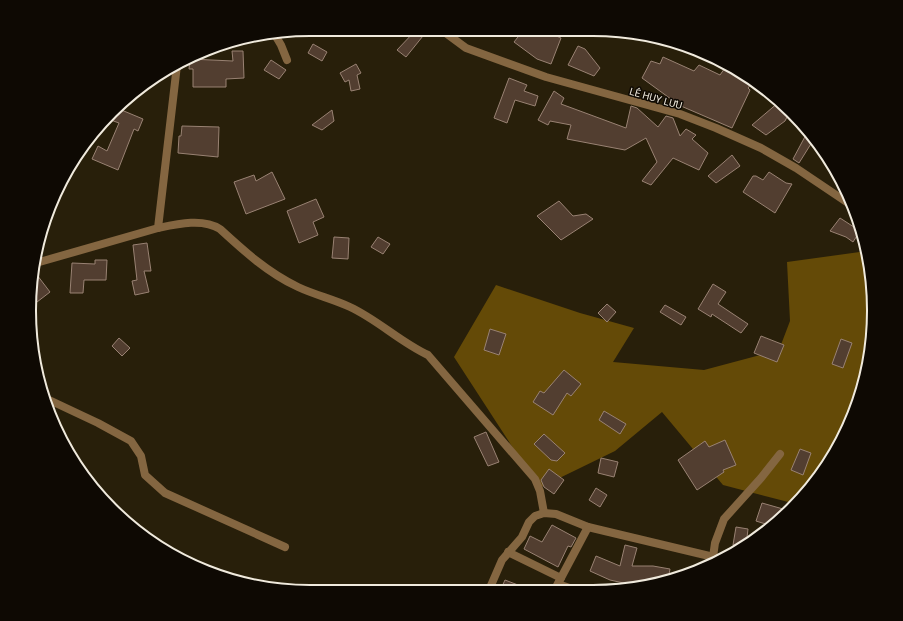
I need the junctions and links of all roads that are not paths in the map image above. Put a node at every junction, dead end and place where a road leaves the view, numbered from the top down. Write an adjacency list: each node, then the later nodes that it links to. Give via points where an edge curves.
1 (450, 36): 5 (street, LÊ HUY LƯU, via 466,48 546,77 680,114 716,128 761,148)
2 (277, 38): 3 (street)
3 (287, 60)
4 (176, 71): 6 (street)
5 (844, 200)
6 (158, 228): 7 (street); 10 (street, via 180,224 215,226 256,262 274,273 298,287 350,307 428,355 535,479)
7 (40, 262)
8 (52, 401): 12 (street, via 131,441 141,456 145,475 165,493)
9 (780, 454): 14 (street, via 724,519)
10 (544, 512): 11 (street); 13 (street, via 534,516 522,537)
11 (588, 527): 14 (street); 15 (street)
12 (285, 546)
13 (508, 552): 15 (street); 16 (street, via 498,567)
14 (713, 557)
15 (560, 581): 17 (street); 18 (street)
16 (491, 585)
17 (558, 585)
18 (568, 585)

